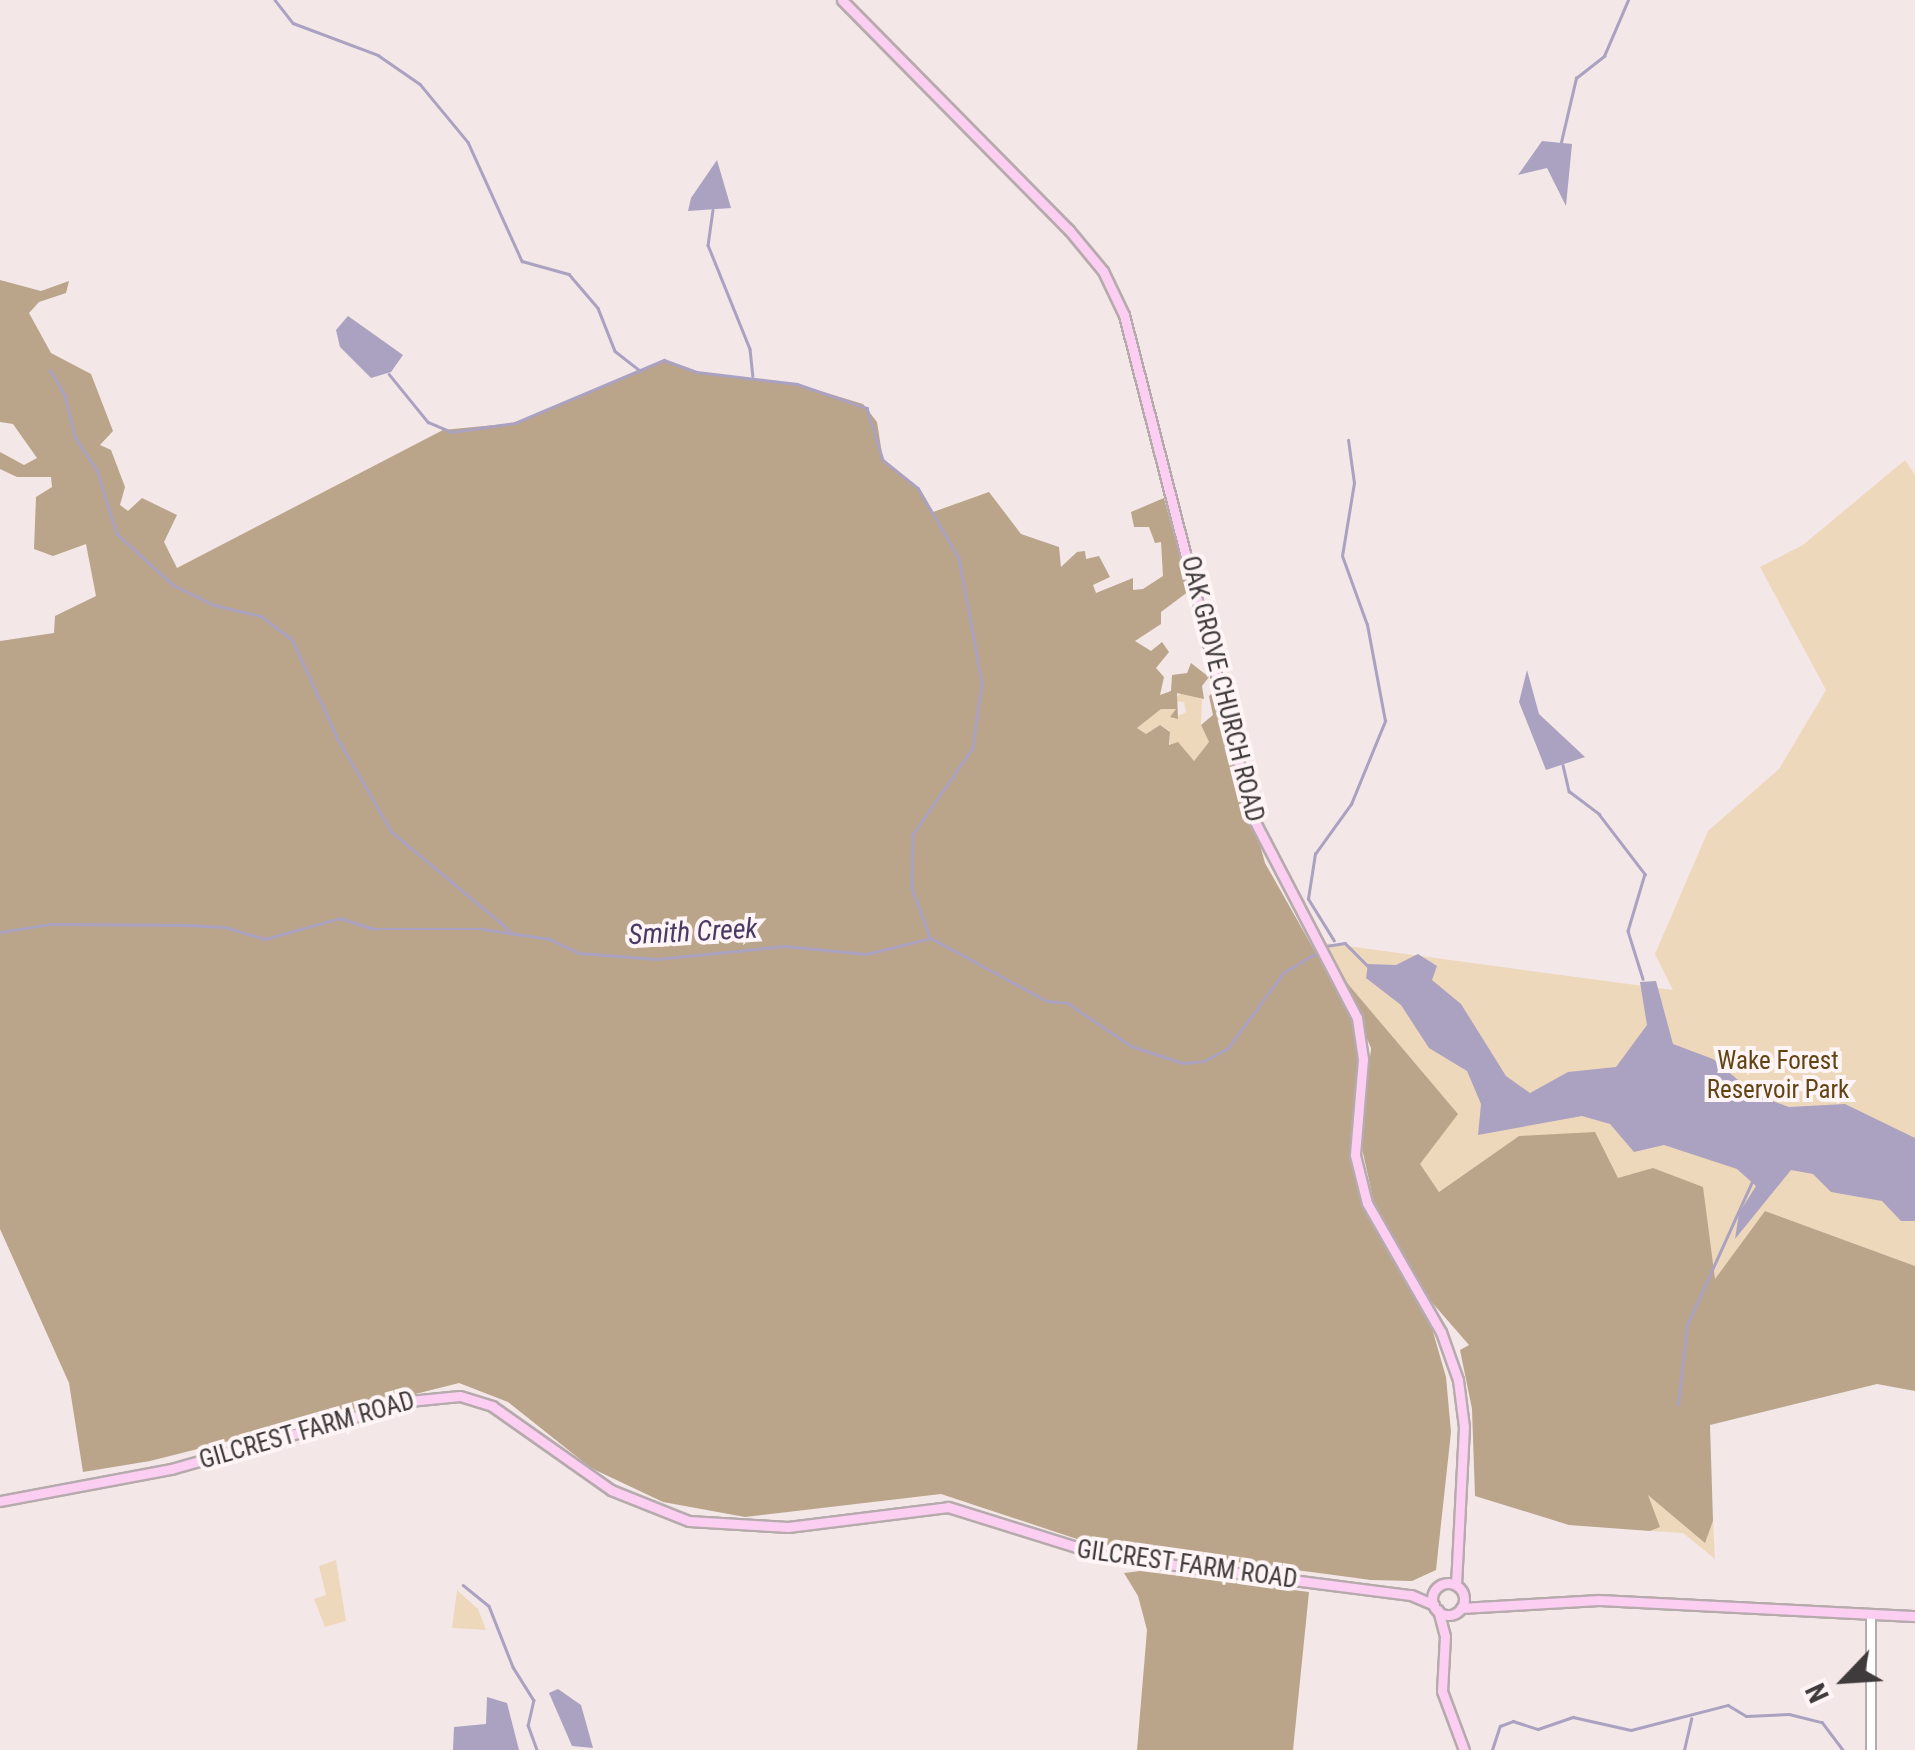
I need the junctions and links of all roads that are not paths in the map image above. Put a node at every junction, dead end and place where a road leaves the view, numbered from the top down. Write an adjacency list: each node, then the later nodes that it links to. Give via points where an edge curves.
1 (842, 0): 3 (main road, OAK GROVE CHURCH ROAD, via 1069,230 1102,271 1124,314 1253,818 1358,1018 1363,1059 1355,1156 1367,1203 1441,1332 1458,1380 1464,1428)
2 (0, 1501): 6 (main road, GILCREST FARM ROAD, via 47,1487 172,1469 420,1398 460,1396 492,1406 610,1490 689,1521 788,1528 948,1507 1105,1556)
3 (1452, 1565): 4 (main road, OAK GROVE CHURCH ROAD); 5 (main road, OAK GROVE CHURCH ROAD)
4 (1439, 1586): 5 (main road, GILCREST FARM ROAD); 6 (main road, GILCREST FARM ROAD); 8 (main road)
5 (1459, 1587): 7 (main road); 9 (main road, OAK GROVE CHURCH ROAD)
6 (1411, 1595): 8 (main road, GILCREST FARM ROAD)
7 (1485, 1603): 9 (main road, GILCREST FARM ROAD); 10 (main road, GILCREST FARM ROAD, via 1599,1600)
8 (1436, 1607): 9 (main road, GILCREST FARM ROAD); 12 (main road)
9 (1458, 1610): 12 (main road)
10 (1871, 1614): 11 (main road, GILCREST FARM ROAD); 14 (street)
11 (1915, 1616)
12 (1445, 1636): 13 (main road, via 1442,1690)
13 (1463, 1749)
14 (1871, 1750)

